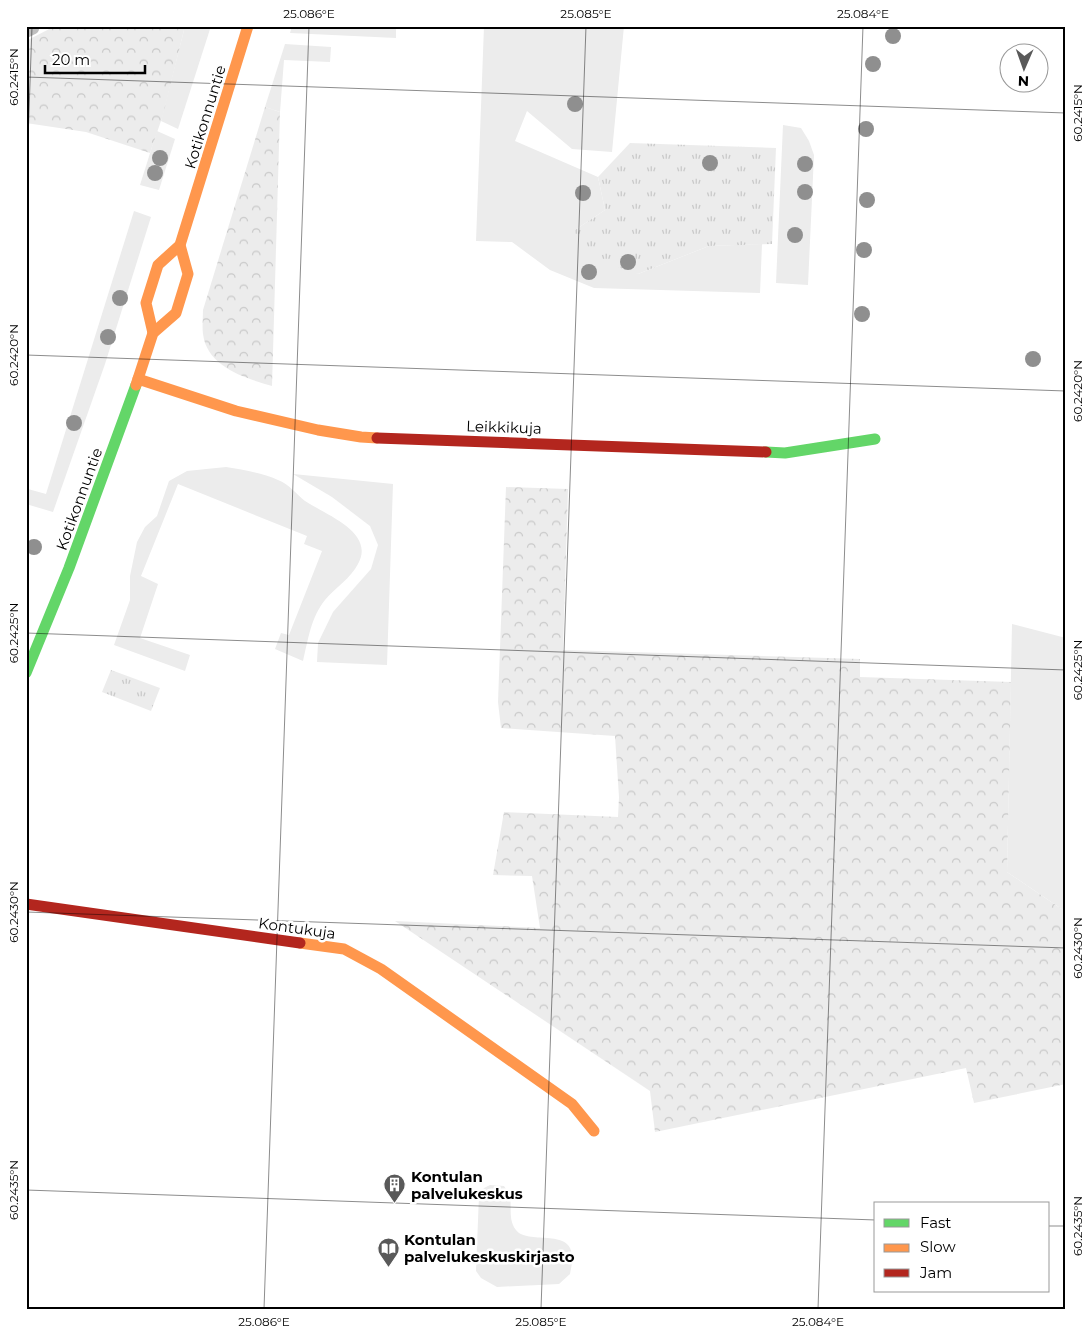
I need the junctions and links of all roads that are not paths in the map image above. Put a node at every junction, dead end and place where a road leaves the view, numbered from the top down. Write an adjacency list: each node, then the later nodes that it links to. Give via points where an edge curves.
1 (248, 26): 2 (street, Kotikonnuntie)
2 (180, 245): 3 (street, via 158,265 146,303); 3 (street, via 188,274 176,313)
3 (153, 333): 4 (street, Kotikonnuntie)
4 (138, 379): 5 (street, Leikkikuja, via 236,411 361,437 785,453); 6 (street, Kotikonnuntie, via 70,568)
5 (875, 439)
6 (26, 673)
7 (26, 904): 8 (street, Kontukuja, via 344,950 381,969 572,1104)
8 (594, 1131)

